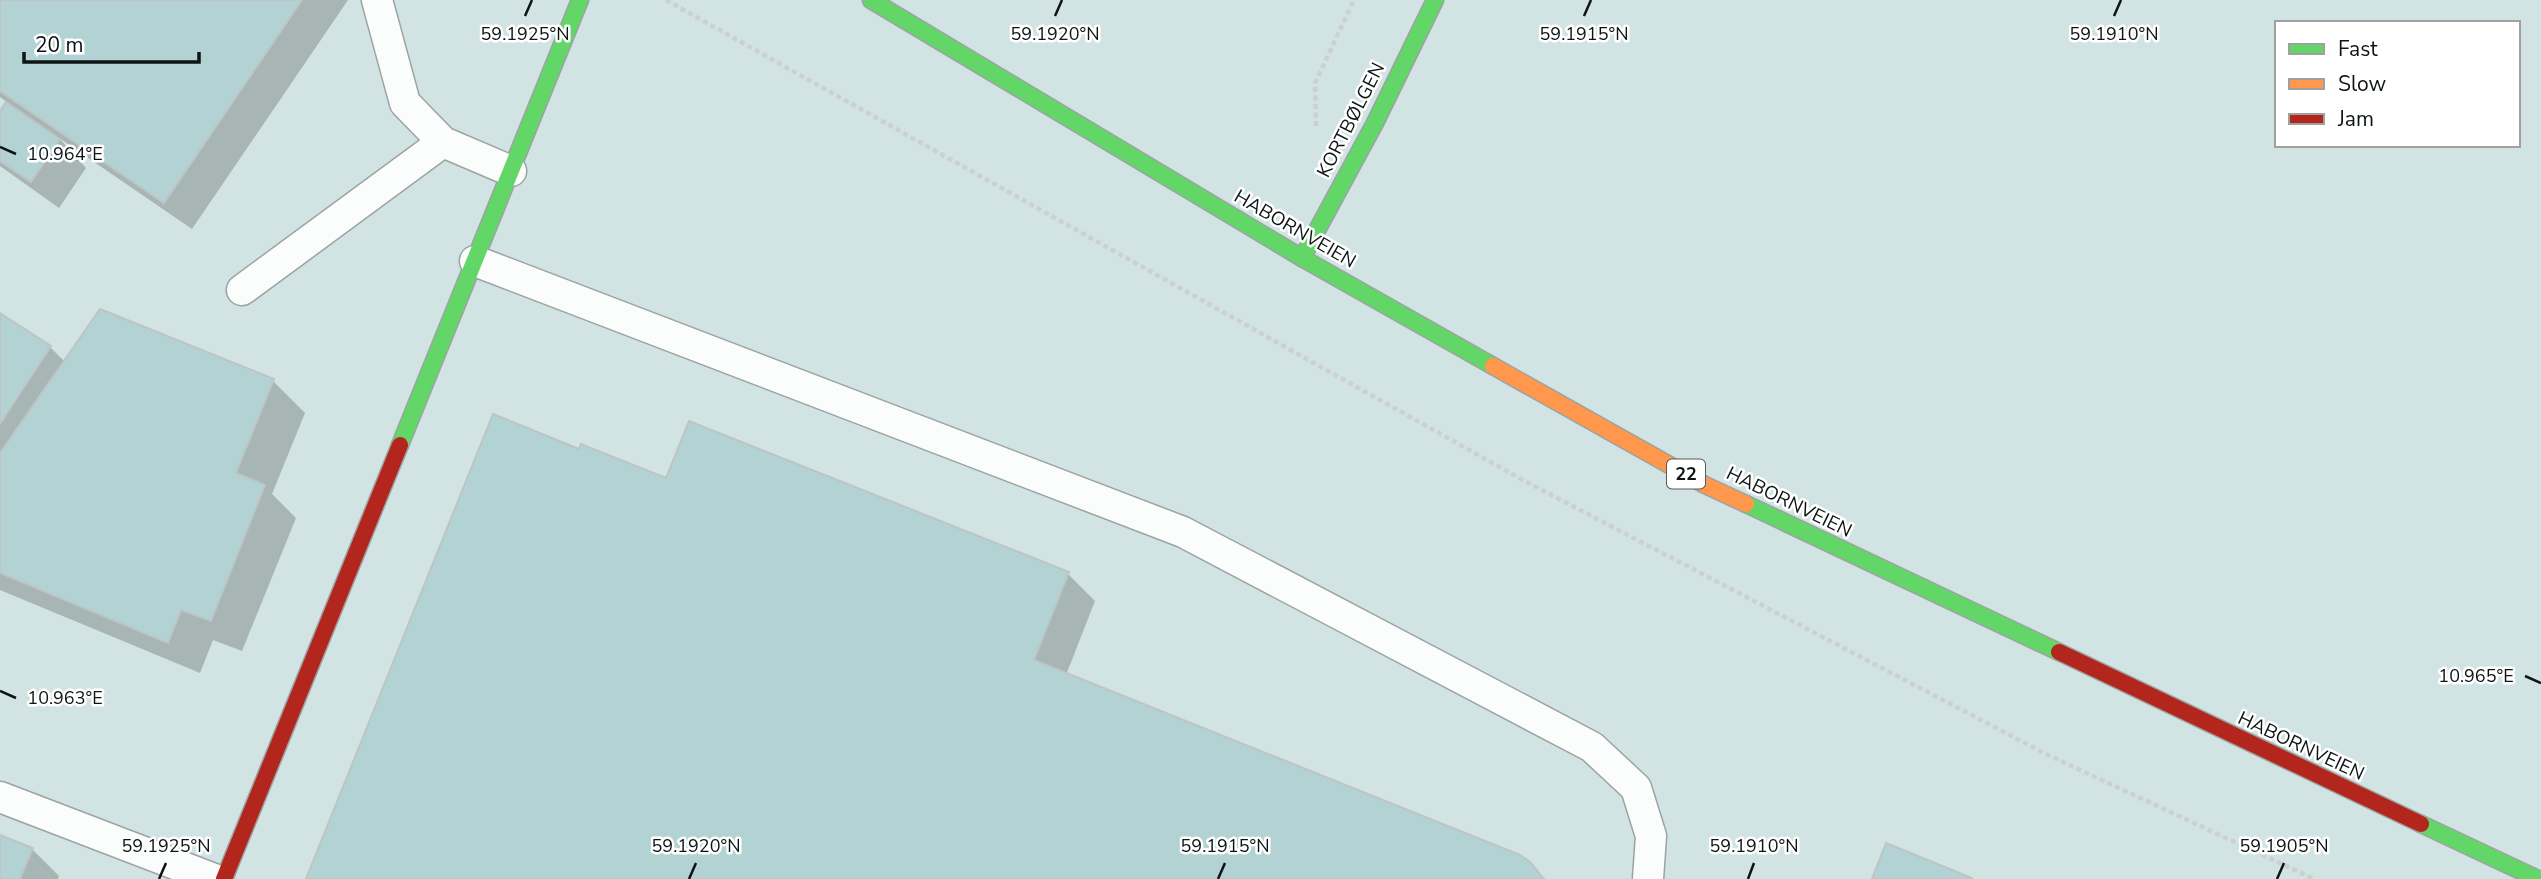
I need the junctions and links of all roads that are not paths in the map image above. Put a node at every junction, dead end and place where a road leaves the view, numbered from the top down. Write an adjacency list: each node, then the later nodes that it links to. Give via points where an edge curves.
1 (377, 0): 5 (lane, via 405,103)
2 (580, 0): 6 (main road)
3 (871, 0): 7 (main road, HABORNVEIEN / 22)
4 (1435, 0): 7 (main road, KORTBØLGEN)
5 (443, 142): 6 (lane); 9 (lane)
6 (511, 171): 8 (main road)
7 (1302, 258): 14 (main road, HABORNVEIEN / 22, via 1705,485)
8 (475, 261): 12 (main road); 13 (lane, via 1183,532 1592,747 1636,788 1651,836)
9 (242, 290)
10 (0, 797): 11 (lane)
11 (214, 879)
12 (224, 879)
13 (1648, 879)
14 (2538, 879)

